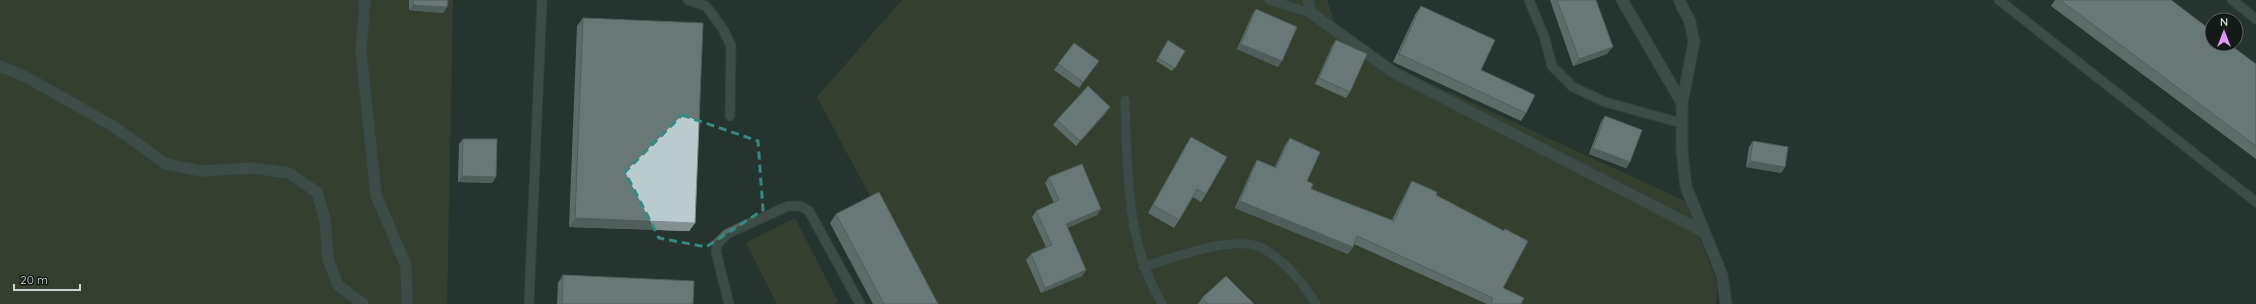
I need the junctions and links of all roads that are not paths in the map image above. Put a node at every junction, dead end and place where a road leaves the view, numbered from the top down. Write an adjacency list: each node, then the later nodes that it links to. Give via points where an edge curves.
1 (365, 0): 22 (street, via 361,51 376,195 406,266)
2 (542, 0): 23 (lane)
3 (688, 0): 16 (lane, via 706,6 723,29 731,46)
4 (1269, 0): 11 (lane)
5 (1308, 0): 11 (street)
6 (1529, 0): 17 (lane, via 1544,36 1552,66 1573,87 1605,102)
7 (1622, 0): 15 (street)
8 (1679, 0): 15 (street, via 1690,22 1694,42)
9 (1999, 0): 18 (lane)
10 (2232, 0): 12 (lane)
11 (1311, 13): 19 (street, via 1394,72)
12 (2256, 19)
13 (0, 66): 21 (street, via 26,77 112,126 166,164 201,171 253,168 289,173 317,192 325,220 328,259 338,284)
14 (1125, 100): 20 (lane, via 1127,183)
15 (1682, 103): 17 (street)
16 (730, 116)
17 (1681, 123): 19 (street, via 1686,187)
18 (2256, 202)
19 (1704, 232): 28 (street, via 1722,275)
20 (1143, 267): 26 (lane); 27 (lane, via 1210,248 1236,244 1260,247 1287,266)
21 (363, 304)
22 (407, 304)
23 (529, 304)
24 (729, 304): 25 (lane, via 716,252 717,244 727,234 788,206 800,206 809,211)
25 (860, 304)
26 (1162, 304)
27 (1316, 304)
28 (1726, 304)

